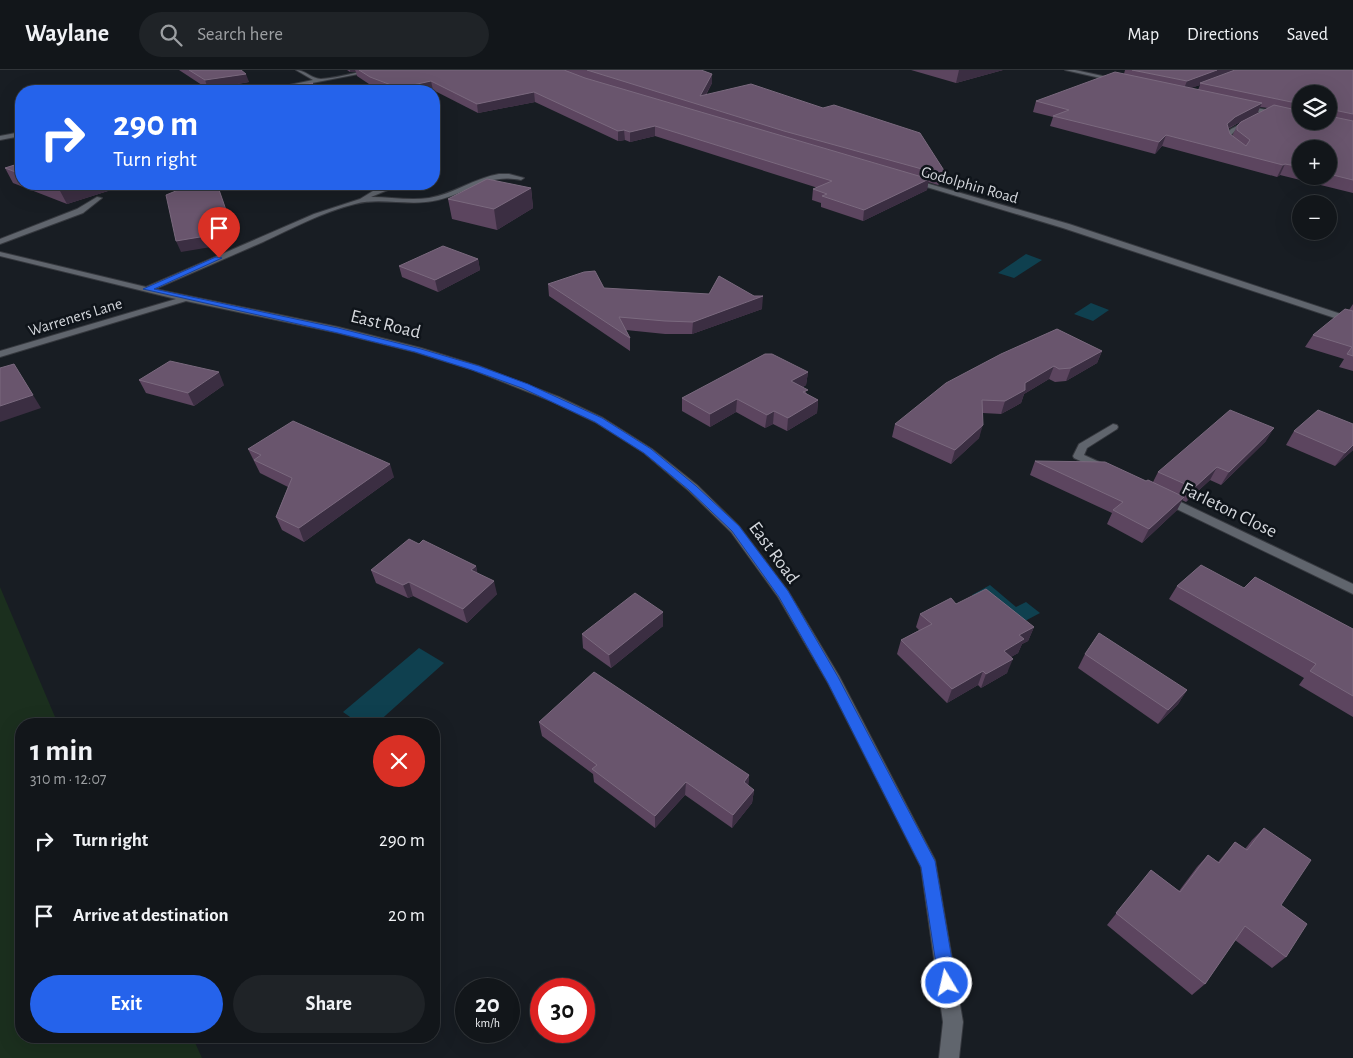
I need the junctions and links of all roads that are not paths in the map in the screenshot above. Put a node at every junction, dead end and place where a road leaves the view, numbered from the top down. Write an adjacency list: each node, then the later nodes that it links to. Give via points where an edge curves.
1 (298, 70): 4 (street)
2 (377, 70): 4 (street)
3 (1067, 70): 5 (street)
4 (318, 81): 6 (street)
5 (1122, 81)
6 (296, 85)
7 (1240, 106): 8 (street)
8 (1268, 112): 9 (street); 12 (street, via 1227,136 1228,143)
9 (1292, 117)
10 (15, 135): 11 (street)
11 (0, 138)
12 (1241, 153)
13 (521, 178): 17 (street, via 502,174 483,178 439,198 427,200)
14 (903, 178): 22 (street, Godolphin Road, via 1059,224)
15 (381, 190): 17 (street)
16 (99, 198): 18 (street, via 80,211)
17 (362, 200): 20 (street, via 303,221)
18 (0, 242)
19 (0, 254): 20 (street, East Road)
20 (147, 289): 21 (street, East Road)
21 (187, 299): 23 (street, Warreners Lane); 28 (street, East Road, via 418,350 476,368 555,399 599,420 648,451 735,529 783,594 829,672 929,866 953,1022)
22 (1353, 321)
23 (0, 354)
24 (1113, 427): 25 (street, via 1083,446 1078,456)
25 (1113, 473)
26 (1149, 491): 27 (street, Farleton Close)
27 (1353, 589)
28 (949, 1058)

